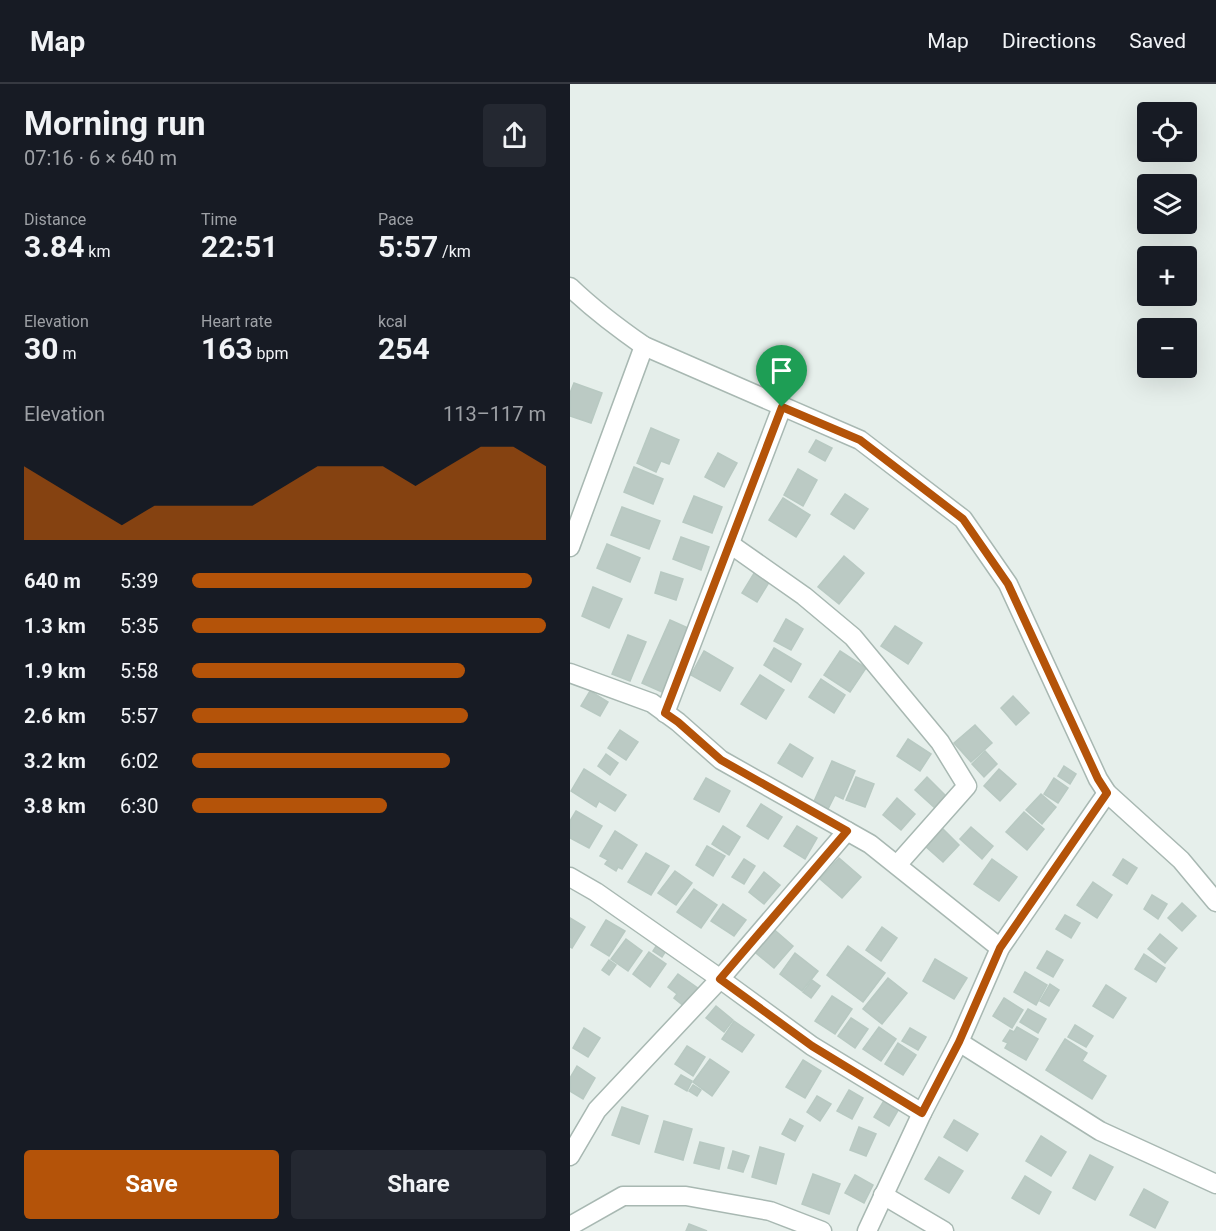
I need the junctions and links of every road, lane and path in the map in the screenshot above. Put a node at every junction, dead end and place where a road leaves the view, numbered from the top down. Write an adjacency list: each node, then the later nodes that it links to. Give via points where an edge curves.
1 (570, 287): 2 (street)
2 (644, 346): 3 (street); 5 (street)
3 (782, 407): 4 (street); 8 (street, via 860,440 963,519 1008,584)
4 (730, 544): 7 (street); 10 (street, via 804,596 853,637 940,742 968,786)
5 (570, 547)
6 (570, 673): 7 (street, via 652,703)
7 (665, 713): 9 (street, via 721,760)
8 (1107, 793): 12 (street, via 1181,860); 13 (street)
9 (847, 831): 10 (street, via 870,843); 14 (street)
10 (897, 865): 13 (street)
11 (570, 877): 14 (street)
12 (1216, 902)
13 (1000, 948): 15 (street)
14 (720, 979): 16 (street, via 812,1046); 17 (street, via 597,1110)
15 (959, 1042): 16 (street); 18 (street, via 1100,1131)
16 (922, 1113): 19 (street)
17 (570, 1156)
18 (1216, 1184)
19 (883, 1195): 22 (street); 23 (street)
20 (570, 1226): 21 (street, via 623,1196 686,1196 770,1211)
21 (822, 1231)
22 (867, 1231)
23 (944, 1231)

